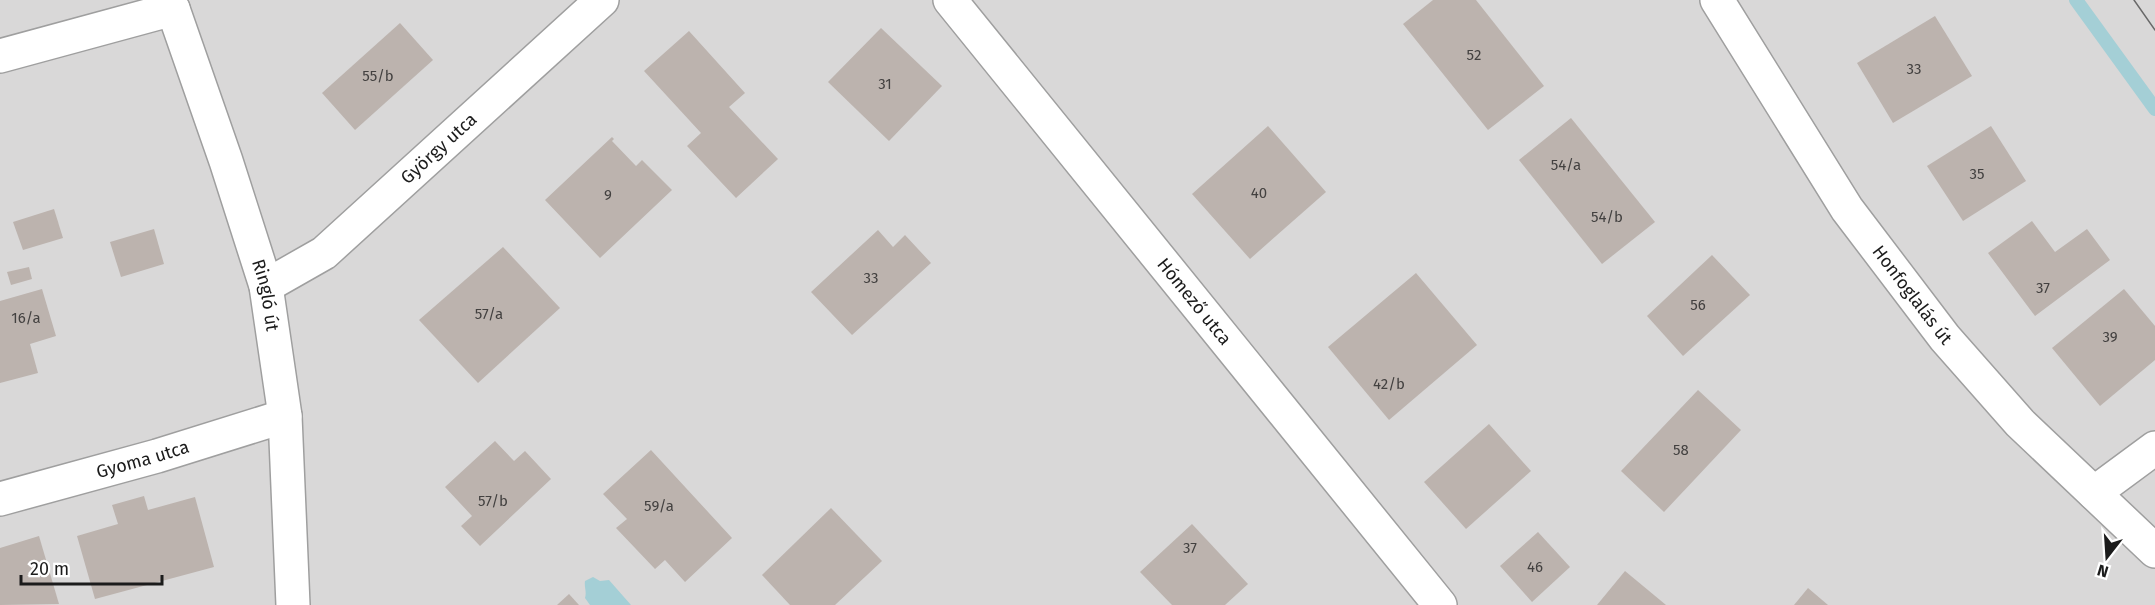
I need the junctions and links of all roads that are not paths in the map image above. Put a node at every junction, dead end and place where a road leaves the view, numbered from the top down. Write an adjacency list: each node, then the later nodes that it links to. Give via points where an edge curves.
1 (602, 0): 6 (street, György utca, via 324,253)
2 (950, 0): 13 (street, Hómező utca)
3 (1717, 0): 9 (street, Honfoglalás út, via 1847,209 1930,320 2020,423)
4 (170, 5): 5 (street); 6 (street, Ringló út)
5 (0, 56)
6 (267, 286): 7 (street, Ringló út)
7 (285, 416): 10 (street, Gyoma utca); 12 (street, Ringló út)
8 (2155, 448): 9 (street)
9 (2094, 493): 11 (street, Honfoglalás út)
10 (0, 499)
11 (2155, 551)
12 (293, 605)
13 (1440, 605)

